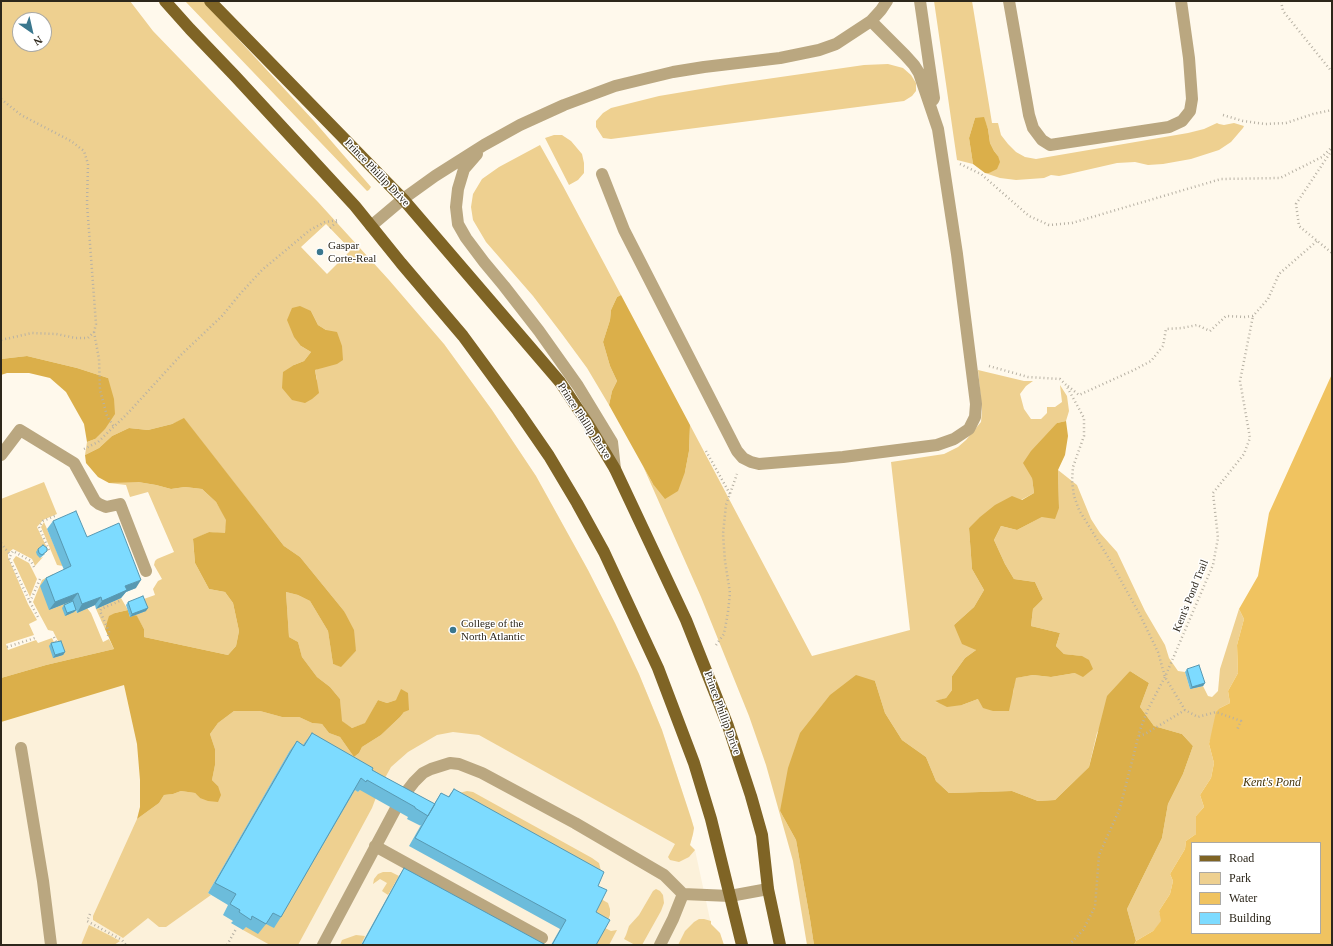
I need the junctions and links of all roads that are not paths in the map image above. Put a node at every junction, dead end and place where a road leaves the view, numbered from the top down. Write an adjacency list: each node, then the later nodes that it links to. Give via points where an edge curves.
1 (165, 1): 12 (main road, via 340,189)
2 (210, 1): 11 (main road, Prince Phillip Drive)
3 (887, 1): 7 (street)
4 (920, 1): 8 (street, via 934,98)
5 (1009, 1): 6 (street, via 1029,115 1033,128 1042,140 1050,145 1169,127 1182,121 1190,111 1192,99)
6 (1181, 1)
7 (871, 21): 8 (street, via 914,65); 9 (street, via 836,44 819,50 780,58 673,72 614,86 564,105)
8 (930, 109): 10 (street, via 938,129 976,404 975,417 968,429 954,439 937,445 835,458 759,464 744,458 737,451 624,230)
9 (484, 145): 11 (street); 14 (street, via 464,169 456,207 458,224 466,238 540,331 578,386 612,442)
10 (602, 174)
11 (403, 199): 12 (street); 14 (main road, Prince Phillip Drive, via 560,382)
12 (371, 226): 20 (main road, via 463,336 518,411 557,469 604,552 658,668 682,728 711,819)
13 (1, 456): 15 (street, via 20,430 74,463 99,504 106,507 120,504)
14 (615, 469): 18 (main road, Prince Phillip Drive, via 686,620 725,720 762,835)
15 (146, 571)
16 (21, 748): 22 (street)
17 (375, 846): 19 (street, via 397,805 414,782 427,771 450,763 459,764 482,773 575,823 664,875); 21 (street); 23 (street)
18 (768, 889): 20 (street); 26 (main road, Prince Phillip Drive)
19 (684, 894): 20 (street); 24 (street)
20 (730, 896): 25 (main road)
21 (542, 938)
22 (51, 945)
23 (323, 945)
24 (660, 945)
25 (742, 945)
26 (780, 945)

